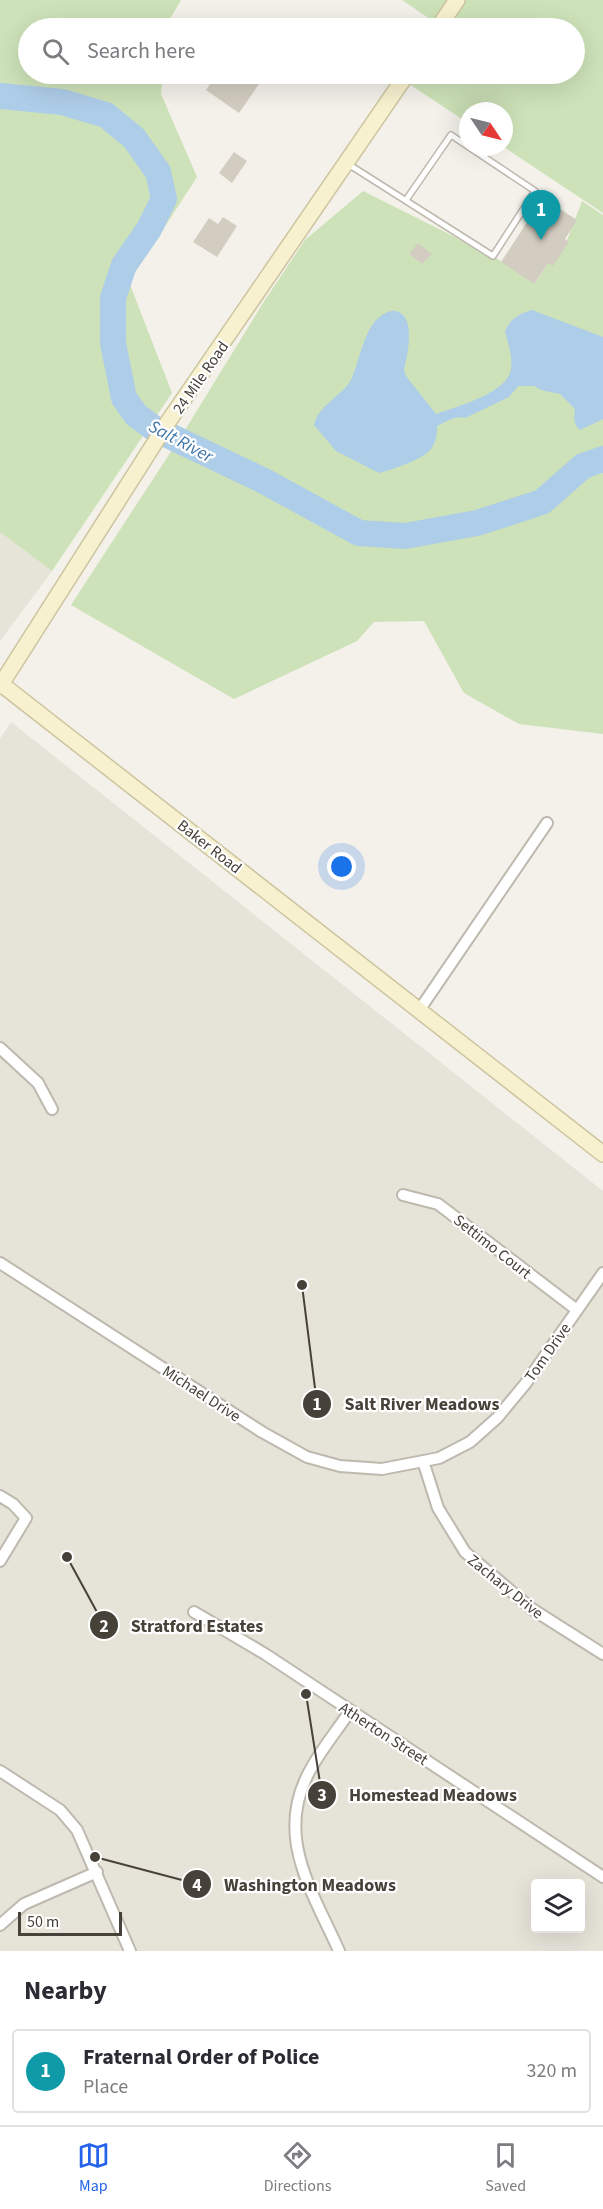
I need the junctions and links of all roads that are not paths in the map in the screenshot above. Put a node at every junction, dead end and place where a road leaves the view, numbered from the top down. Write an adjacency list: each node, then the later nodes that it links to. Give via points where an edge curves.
1 (457, 0): 2 (street)
2 (445, 18)
3 (400, 84): 4 (street, 24 Mile Road)
4 (346, 164): 5 (lane); 6 (street, 24 Mile Road, via 168,422)
5 (406, 200): 5 (lane, via 493,256 535,191 451,135)
6 (0, 684): 8 (street, Baker Road)
7 (547, 823): 8 (street)
8 (420, 1009): 11 (street, Baker Road)
9 (0, 1048): 10 (street, via 38,1083)
10 (52, 1109)
11 (603, 1154)
12 (403, 1195): 15 (street, Settimo Court, via 438,1204)
13 (0, 1263): 16 (street, Michael Drive, via 262,1432 307,1456 340,1466 382,1469)
14 (603, 1273): 15 (street, Tom Drive)
15 (577, 1310): 16 (street, Tom Drive, via 497,1418 470,1442 439,1458)
16 (423, 1461): 20 (street, Zachary Drive, via 438,1508 465,1552 532,1609)
17 (0, 1496): 18 (street, via 26,1518)
18 (0, 1561)
19 (194, 1612): 21 (street, Atherton Street)
20 (602, 1651)
21 (350, 1711): 24 (street, Atherton Street); 27 (street, via 312,1766 302,1789 294,1833 305,1877)
22 (0, 1771): 23 (street, via 60,1810 77,1830)
23 (97, 1872): 25 (street, via 24,1904); 26 (street)
24 (603, 1877)
25 (0, 1925)
26 (130, 1951)
27 (339, 1951)

